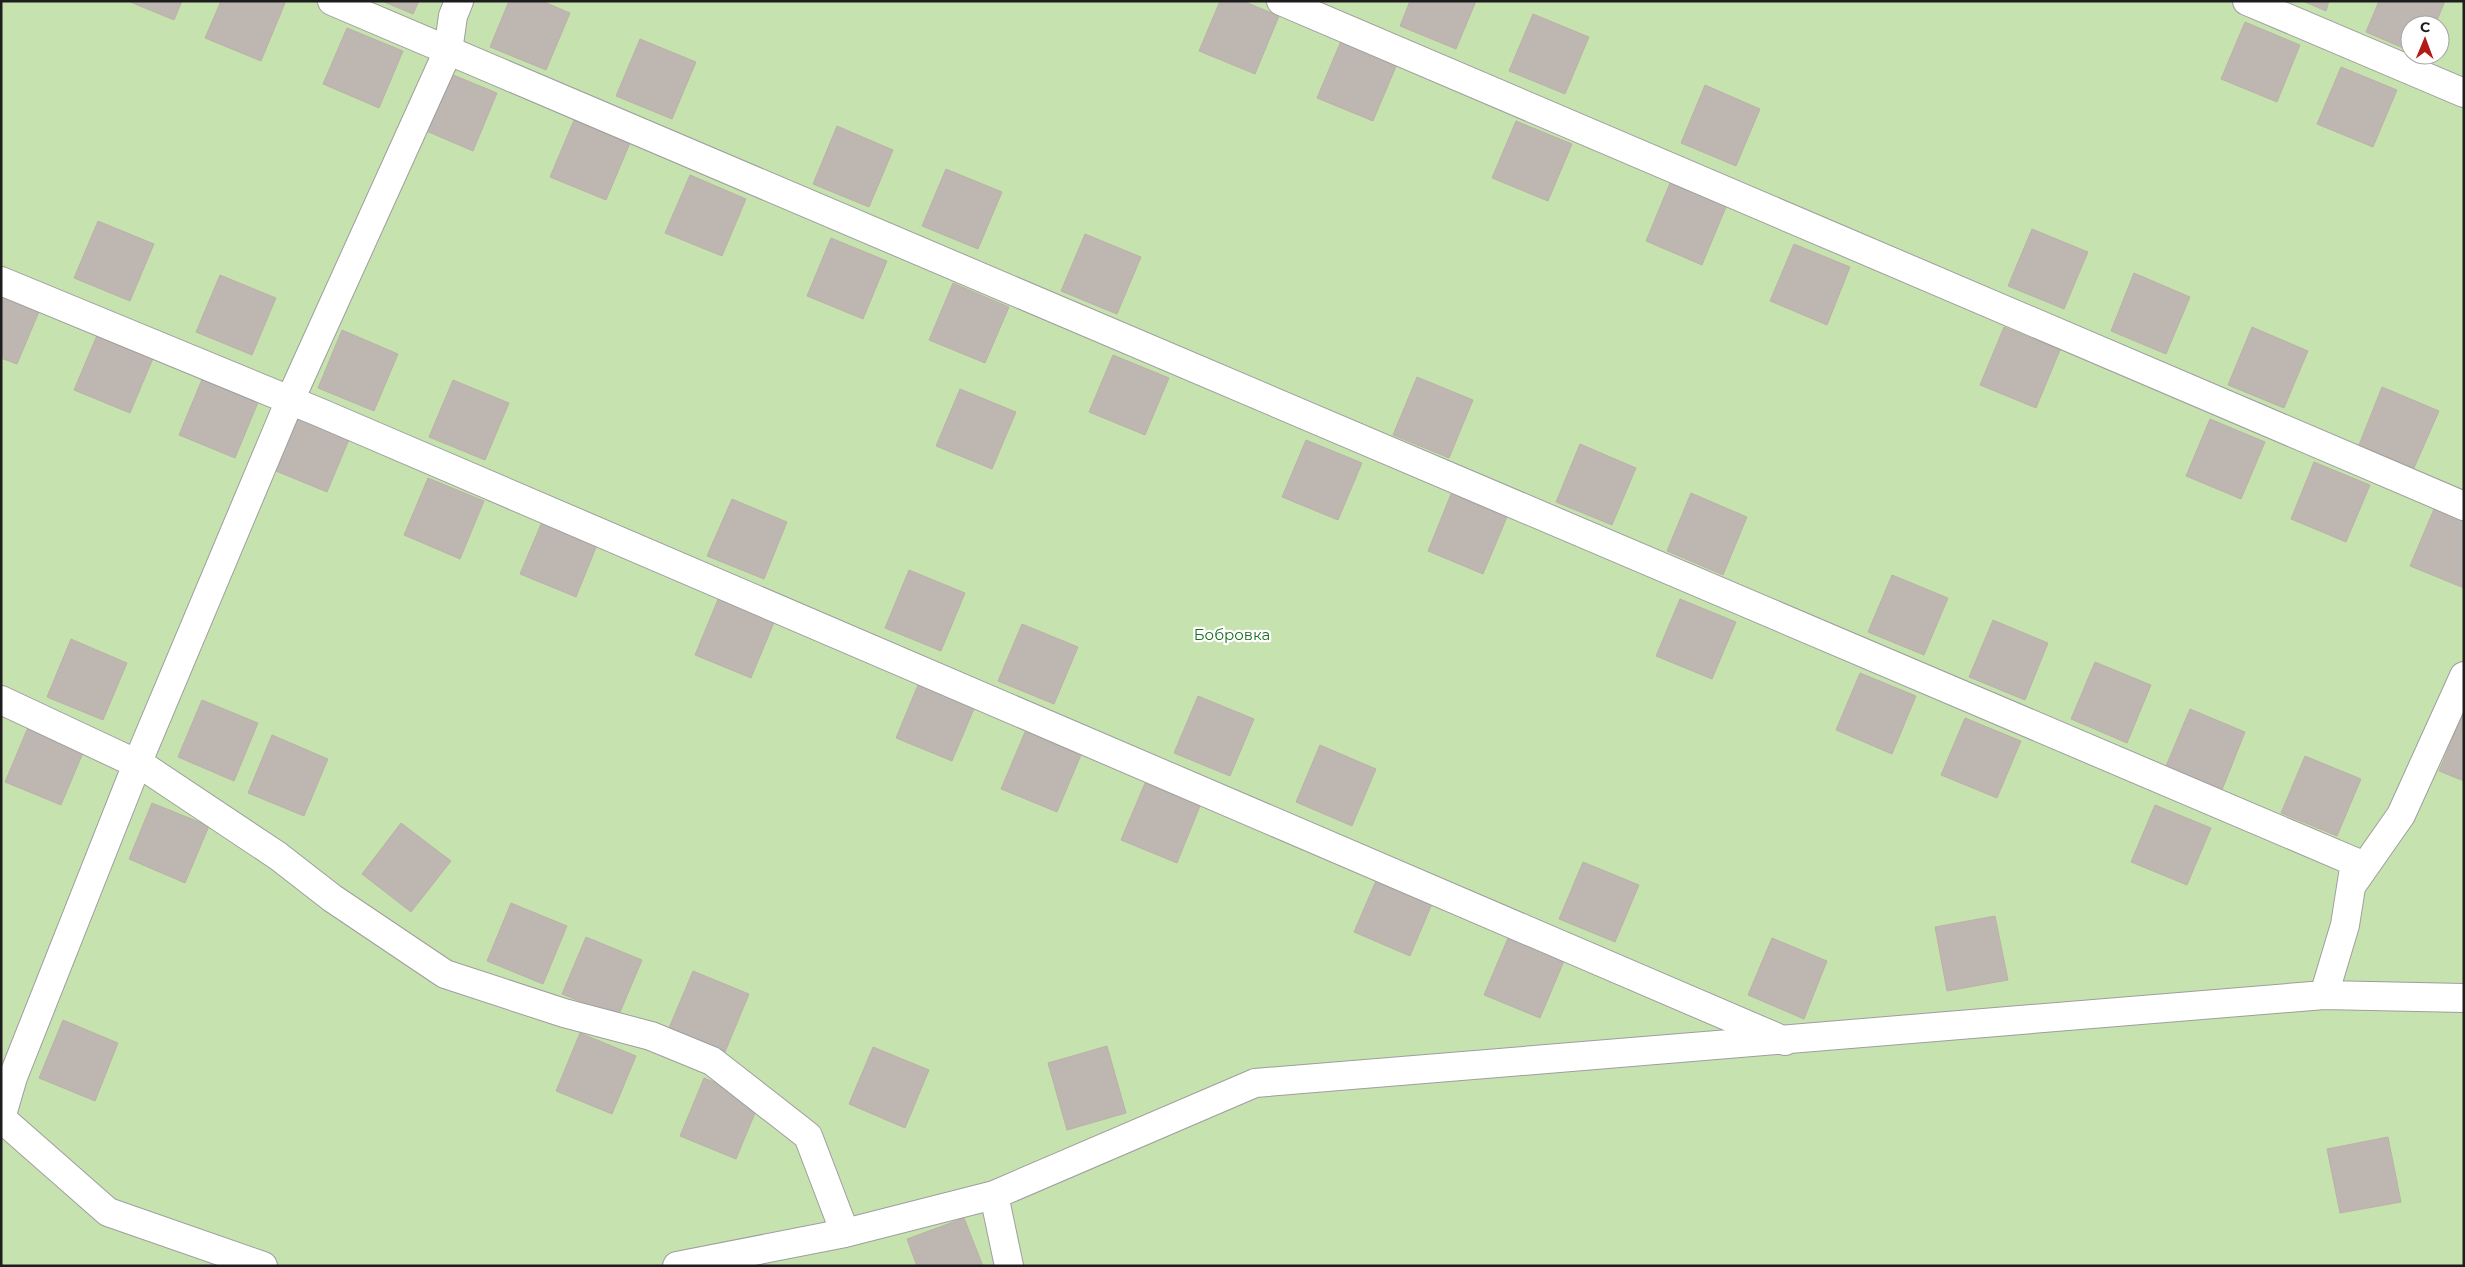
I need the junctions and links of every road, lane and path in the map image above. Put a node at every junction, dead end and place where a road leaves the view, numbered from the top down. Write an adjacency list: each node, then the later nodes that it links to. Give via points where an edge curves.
1 (332, 1): 5 (street)
2 (459, 1): 5 (street, via 453,16)
3 (1281, 1): 9 (street)
4 (2247, 1): 6 (street)
5 (448, 51): 8 (street); 13 (street, via 2355,862)
6 (2464, 94)
7 (1, 281): 8 (street)
8 (290, 400): 12 (street); 16 (street)
9 (2464, 506)
10 (2464, 676): 13 (street, via 2401,815)
11 (1, 700): 12 (street)
12 (137, 764): 17 (street, via 12,1077); 19 (street, via 278,856 332,898 445,974 564,1013 651,1036 712,1061 808,1136)
13 (2351, 886): 14 (street, via 2345,925)
14 (2324, 995): 15 (street); 16 (street)
15 (2464, 998)
16 (1785, 1041): 18 (street, via 1255,1083)
17 (1, 1118): 20 (street, via 108,1212)
18 (994, 1195): 19 (street); 22 (street)
19 (845, 1233): 21 (street)
20 (263, 1266)
21 (677, 1266)
22 (1008, 1266)

